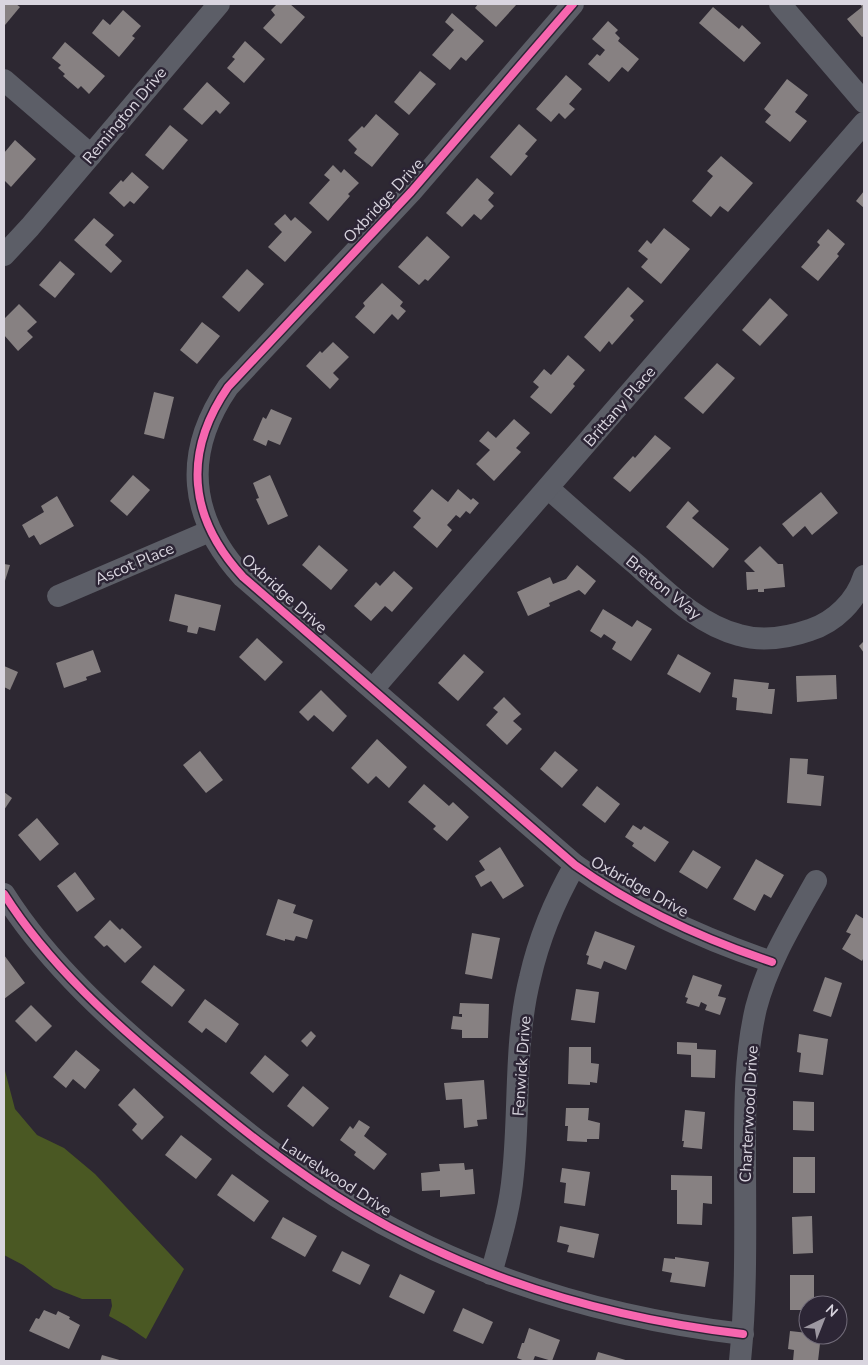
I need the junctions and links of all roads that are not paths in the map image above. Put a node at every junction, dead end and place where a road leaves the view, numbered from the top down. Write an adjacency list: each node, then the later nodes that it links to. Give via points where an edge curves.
1 (219, 4): 7 (street, Remington Drive)
2 (573, 4): 10 (street, Oxbridge Drive, via 411,192 220,398 206,427 198,459 198,494)
3 (780, 4): 5 (street)
4 (4, 80): 7 (street)
5 (864, 102)
6 (864, 123): 9 (street, Brittany Place)
7 (91, 155): 8 (street, Remington Drive)
8 (4, 254)
9 (548, 488): 11 (street, Bretton Way, via 681,603 711,624 739,635 769,639 817,628 852,600); 13 (street, Brittany Place)
10 (210, 531): 12 (street, Ascot Place); 13 (street, Oxbridge Drive, via 243,577)
11 (864, 576)
12 (58, 596)
13 (374, 689): 14 (street, Oxbridge Drive)
14 (575, 865): 17 (street, Oxbridge Drive, via 654,912); 18 (street, Fenwick Drive, via 548,922 530,979 523,1018 513,1175 504,1230)
15 (816, 881): 17 (street, Charterwood Drive)
16 (4, 894): 18 (street, Laurelwood Drive, via 46,950 109,1017 270,1150 390,1228)
17 (772, 962): 19 (street, Charterwood Drive, via 756,1008 748,1069)
18 (491, 1274): 19 (street, Laurelwood Drive, via 652,1320)
19 (743, 1334): 20 (street, Charterwood Drive)
20 (740, 1361)

